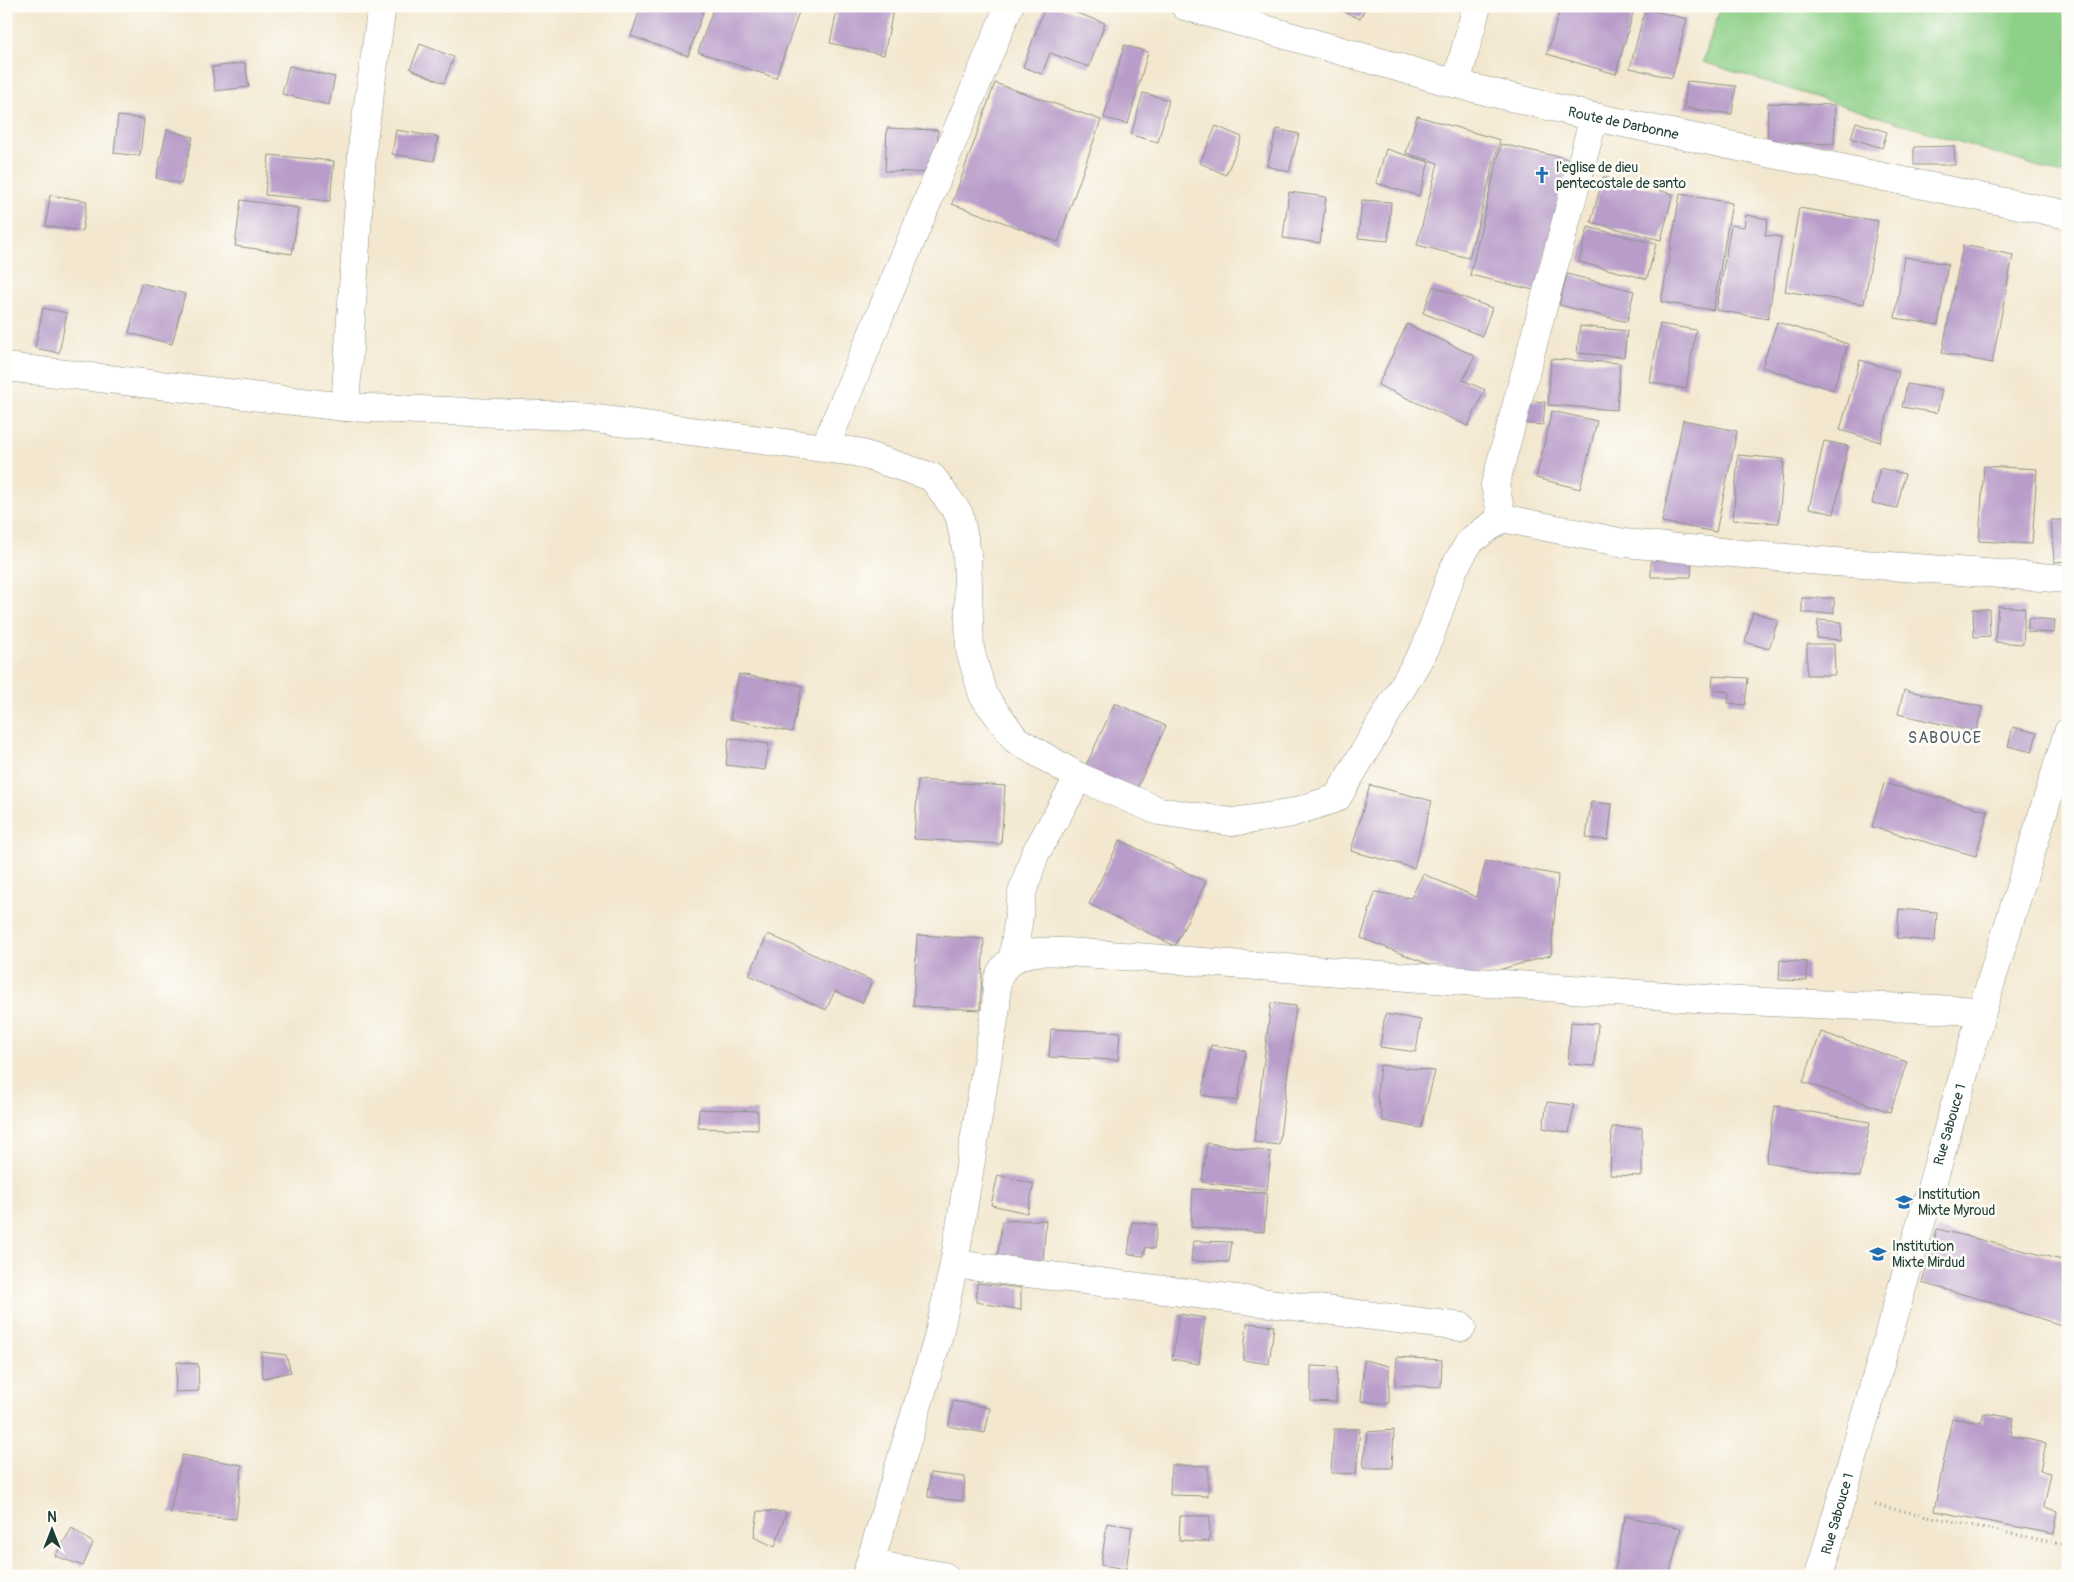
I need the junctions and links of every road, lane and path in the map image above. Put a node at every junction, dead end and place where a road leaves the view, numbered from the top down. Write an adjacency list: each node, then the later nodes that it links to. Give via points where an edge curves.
1 (382, 6): 9 (street, via 363,140)
2 (1009, 6): 10 (street)
3 (1185, 6): 5 (street, Route de Darbonne)
4 (1477, 6): 5 (street)
5 (1456, 84): 6 (street, Route de Darbonne)
6 (1594, 117): 7 (street, Route de Darbonne); 11 (street, via 1495,485)
7 (2068, 215)
8 (6, 367): 9 (street)
9 (345, 407): 10 (street, via 573,416)
10 (825, 447): 14 (street, via 856,452 932,477 959,514 967,553 970,650 983,695 1016,740)
11 (1502, 518): 12 (street, via 1624,542 1808,560); 14 (street, via 1470,541 1453,570 1426,647 1337,798 1288,814 1232,822 1160,811)
12 (2068, 579)
13 (2068, 732): 16 (street, Rue Sabouce 1)
14 (1079, 777): 15 (street, via 1035,854 1022,893)
15 (1013, 959): 16 (street, via 1036,951 1082,953 1721,1000); 17 (street, via 999,977)
16 (1982, 1011): 19 (street, Rue Sabouce 1)
17 (954, 1264): 18 (street); 21 (street, via 938,1338)
18 (1462, 1327)
19 (1847, 1479): 20 (path, via 1863,1502); 23 (street, Rue Sabouce 1)
20 (2068, 1547)
21 (868, 1570): 22 (street)
22 (944, 1576)
23 (1819, 1576)

